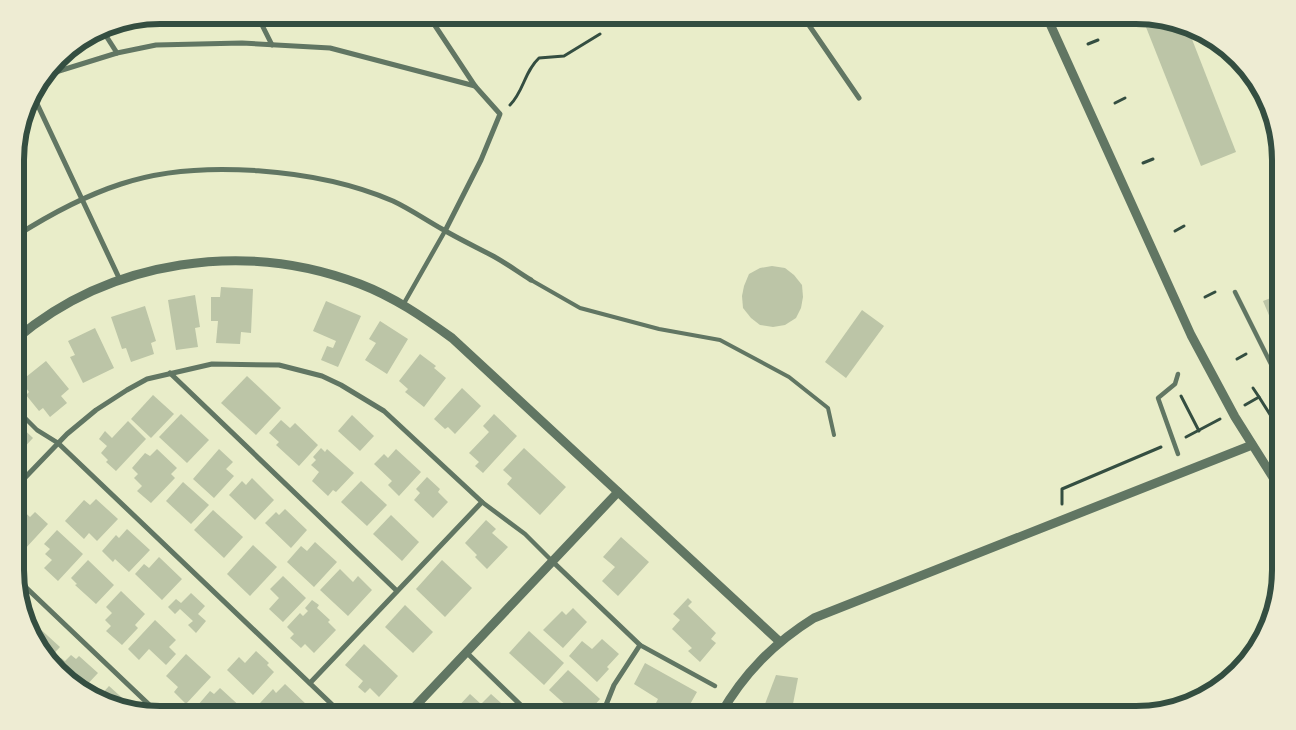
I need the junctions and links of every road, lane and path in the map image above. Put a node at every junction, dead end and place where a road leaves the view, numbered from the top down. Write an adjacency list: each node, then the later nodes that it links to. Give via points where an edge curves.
1 (262, 24): 9 (street)
2 (434, 24): 12 (street)
3 (808, 24): 13 (street)
4 (1050, 24): 44 (street, via 1191,335)
5 (600, 34): 17 (path, via 564,56 539,58 531,66 517,98)
6 (106, 35): 10 (street)
7 (1098, 40): 8 (path)
8 (1088, 44)
9 (272, 45): 10 (street, via 156,45); 12 (street, via 330,48)
10 (117, 53): 11 (street)
11 (57, 72)
12 (475, 86): 17 (street)
13 (859, 98)
14 (1125, 98): 16 (path)
15 (37, 103): 20 (street)
16 (1115, 103)
17 (500, 114): 23 (street)
18 (1153, 159): 19 (path)
19 (1143, 163)
20 (82, 199): 22 (street); 23 (street, via 122,183 170,173 263,171 345,185 393,201); 25 (street)
21 (1184, 226): 24 (path)
22 (24, 231)
23 (445, 231): 26 (street, via 494,256); 30 (street)
24 (1175, 231)
25 (120, 280): 30 (street, via 188,263 258,261 328,273 361,284); 31 (street, via 56,310)
26 (531, 280): 42 (lane, via 580,308 659,329 720,340 789,377 828,408)
27 (1215, 292): 29 (path)
28 (1235, 292): 34 (street)
29 (1205, 297)
30 (403, 305): 49 (street, via 452,338)
31 (24, 333)
32 (1246, 354): 33 (path)
33 (1237, 359)
34 (1272, 366)
35 (170, 374): 43 (street, via 147,379 127,390 96,410); 50 (street, via 212,364 237,364 279,365 322,376 384,411); 54 (street)
36 (1178, 374): 45 (street, via 1175,384 1158,398)
37 (1253, 388): 38 (path)
38 (1259, 397)
39 (1183, 402): 41 (path)
40 (24, 416): 43 (street, via 37,430)
41 (1199, 431)
42 (834, 435)
43 (58, 443): 47 (street); 58 (street)
44 (1252, 445): 46 (street); 55 (street, via 814,618)
45 (1178, 454)
46 (1272, 476)
47 (24, 479)
48 (1062, 489): 51 (path)
49 (618, 492): 52 (street); 55 (street)
50 (482, 502): 52 (street, via 525,534); 54 (street)
51 (1062, 504)
52 (552, 561): 56 (street); 57 (street)
53 (25, 586): 60 (street)
54 (398, 591): 58 (street)
55 (780, 642): 65 (street, via 744,678)
56 (640, 645): 59 (street); 64 (street, via 614,686)
57 (466, 652): 62 (street); 63 (street)
58 (310, 683): 61 (street)
59 (715, 686)
60 (150, 705)
61 (334, 706)
62 (415, 706)
63 (522, 706)
64 (606, 706)
65 (726, 706)

